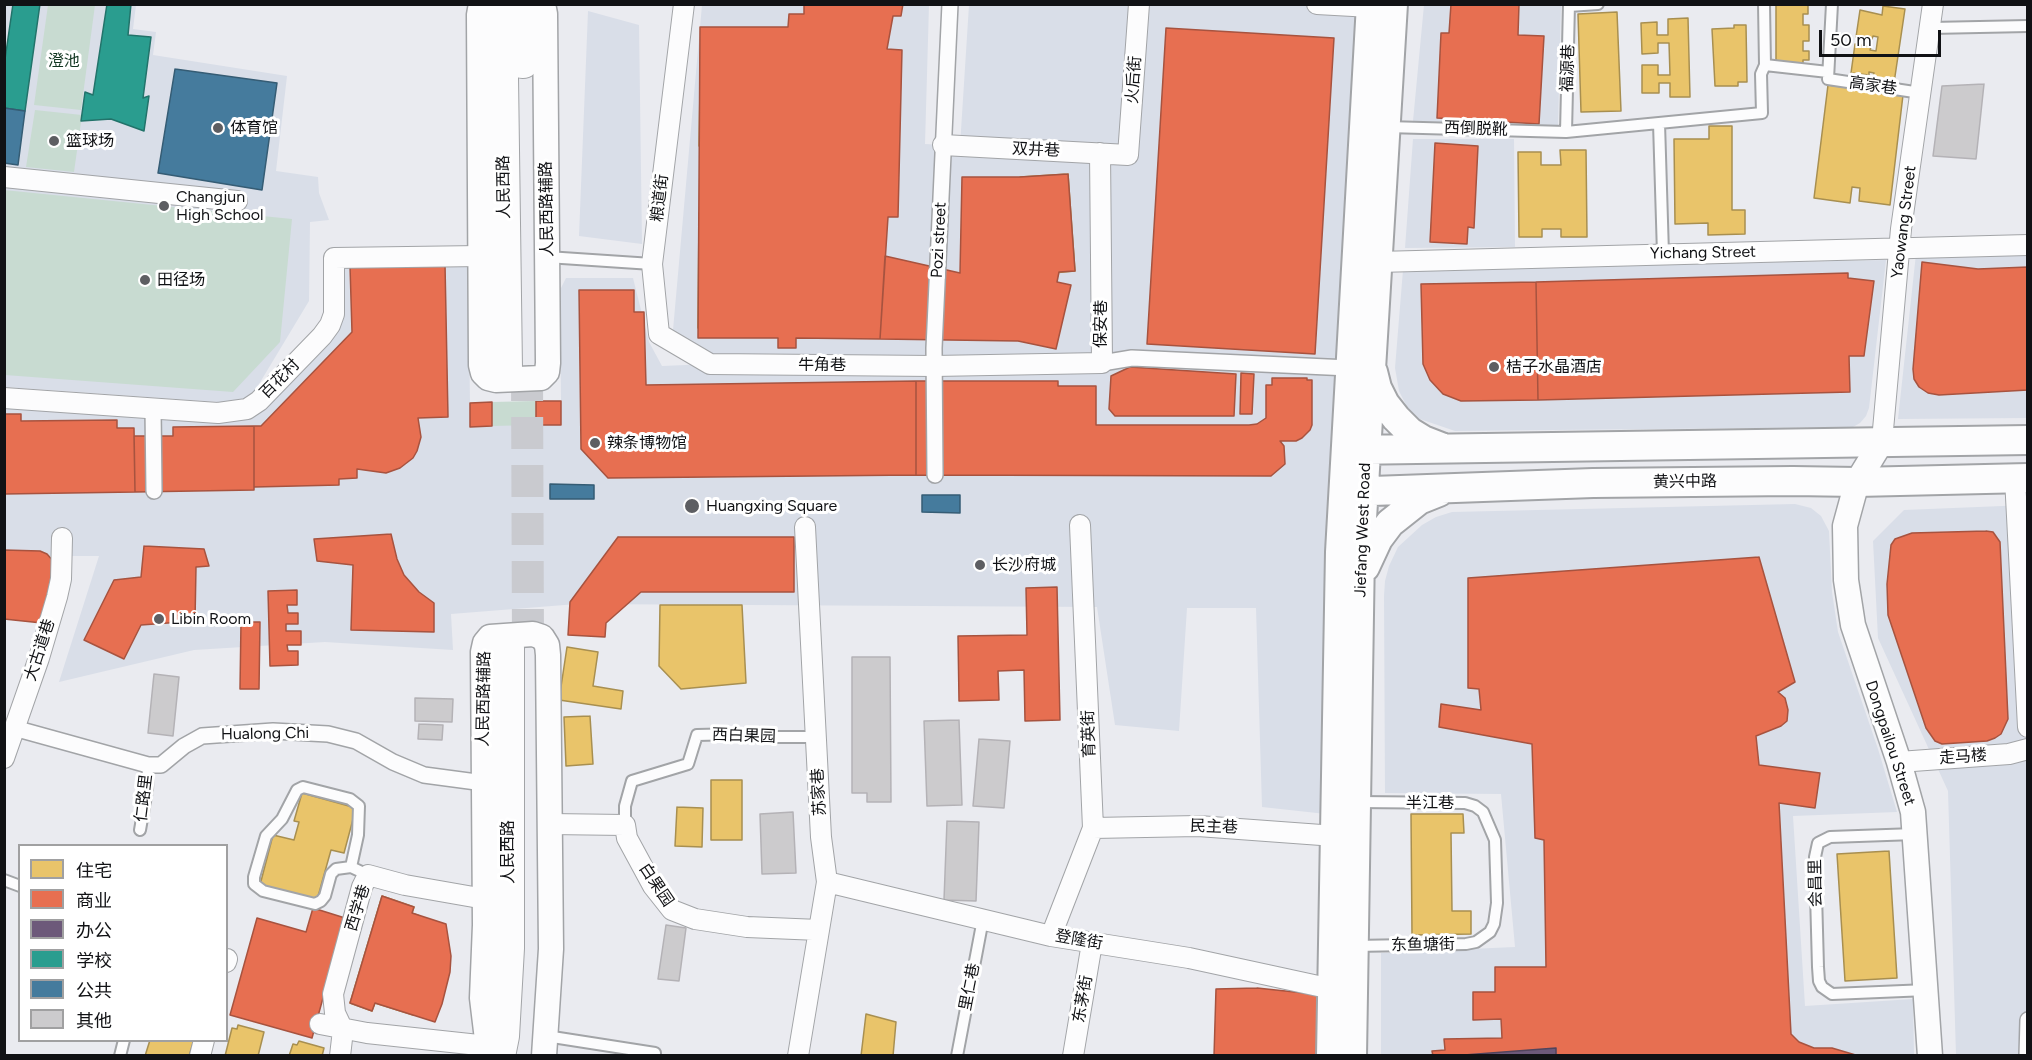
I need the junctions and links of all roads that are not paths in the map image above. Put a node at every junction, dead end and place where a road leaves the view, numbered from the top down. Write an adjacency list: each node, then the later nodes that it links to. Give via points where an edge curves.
1 (481, 4): 31 (street, 人民西路辅路)
2 (501, 4): 3 (main road, 人民西路, via 517,369)
3 (525, 4)
4 (543, 4): 32 (street, 人民西路辅路)
5 (684, 4): 34 (street, 粮道街)
6 (950, 4): 23 (street, Pozi street)
7 (1139, 4): 25 (street, 火后街)
8 (1317, 4): 13 (street)
9 (1598, 4): 14 (lane)
10 (1764, 4): 17 (lane)
11 (1832, 4): 18 (lane, 高家巷)
12 (1934, 4): 16 (street, Yaowang Street)
13 (1378, 5): 21 (main road, Jiefang West Road); 37 (main road, Jiefang West Road)
14 (1569, 5): 22 (lane, 福源巷)
15 (2028, 26): 16 (lane)
16 (1931, 28): 19 (street, Yaowang Street)
17 (1765, 65): 18 (lane); 20 (lane, 西倒脱靴, via 1761,74 1762,113)
18 (1828, 72): 19 (lane, 高家巷, via 1828,80)
19 (1921, 93): 29 (street, Yaowang Street)
20 (1659, 123): 22 (lane, 西倒脱靴); 30 (lane)
21 (1386, 127): 22 (lane, 西倒脱靴); 33 (main road, Jiefang West Road)
22 (1566, 132)
23 (943, 145): 24 (street, 双井巷); 38 (street, Pozi street)
24 (1100, 153): 25 (street, 双井巷); 35 (street, 保安巷)
25 (1128, 155)
26 (4, 177): 27 (street)
27 (237, 201)
28 (2028, 245): 29 (street, Yichang Street)
29 (1899, 249): 30 (street, Yichang Street); 42 (street, Yaowang Street)
30 (1663, 254): 33 (street, Yichang Street)
31 (480, 256): 32 (street, 人民西路辅路, via 481,365 483,373 496,380 541,378 547,372); 40 (street, 百花村, via 334,258 330,325 259,401 234,412)
32 (547, 256): 34 (lane)
33 (1378, 262): 37 (main road, Jiefang West Road)
34 (652, 264): 36 (street, 粮道街, via 659,334)
35 (1102, 363): 37 (street, via 1132,358); 38 (street, 保安巷)
36 (710, 364): 38 (street, 牛角巷)
37 (1360, 365): 43 (main road, via 1385,404 1410,432); 44 (main road, Jiefang West Road)
38 (934, 366): 45 (street, Pozi street)
39 (4, 398): 40 (street, 百花村)
40 (153, 408): 49 (street)
41 (2028, 440): 42 (main road)
42 (1882, 441): 43 (main road); 47 (street, Dongpailou Street)
43 (1452, 449): 44 (main road)
44 (1356, 450): 50 (main road, Jiefang West Road)
45 (935, 475)
46 (2021, 478): 47 (main road, 黄兴中路); 55 (street)
47 (1857, 482): 48 (main road, 黄兴中路); 60 (street, Dongpailou Street, via 1845,526 1849,602 1863,660)
48 (1451, 488): 50 (main road, 黄兴中路); 54 (main road, via 1419,500 1390,523 1370,554)
49 (153, 491)
50 (1353, 491): 54 (main road, Jiefang West Road); 69 (main road, Jiefang West Road, via 1340,552)
51 (1080, 525): 66 (street, 育英街)
52 (805, 527): 57 (street, 苏家巷)
53 (62, 538): 56 (street, 大古道巷, via 60,588)
54 (1360, 587): 63 (main road, Jiefang West Road)
55 (2028, 727)
56 (14, 728): 59 (street, 大古道巷); 61 (street)
57 (816, 737): 65 (lane, 西白果园, via 697,735 688,764 632,781); 71 (street, 苏家巷)
58 (2028, 749): 60 (street, 走马楼, via 2009,754)
59 (4, 759)
60 (1899, 762): 68 (street, Dongpailou Street)
61 (148, 765): 62 (street, Hualong Chi, via 161,765 202,736 273,731 328,734 356,741 424,775); 67 (lane, 仁路里)
62 (484, 783): 64 (street, 人民西路辅路, via 485,643 498,635 542,637 548,655); 72 (street, 人民西路辅路)
63 (1357, 802): 75 (lane, 半江巷, via 1465,803 1483,812 1495,840 1497,903); 78 (main road, Jiefang West Road)
64 (550, 824): 65 (street); 84 (street, 人民西路辅路, via 551,949)
65 (625, 825): 74 (street, 白果园, via 627,838 653,886 672,910 695,919 737,925)
66 (1093, 828): 69 (street, 民主巷, via 1198,826); 76 (street, 育英街)
67 (140, 830)
68 (1916, 834): 80 (street, Dongpailou Street); 80 (lane, 会昌里, via 1830,837 1818,843 1818,967 1822,987 1832,994)
69 (1335, 836): 79 (main road, Jiefang West Road)
70 (359, 871): 70 (lane, via 359,806 350,799 303,787 266,836 254,884 263,891 315,904 325,896 336,868); 72 (street, 西学巷, via 405,885); 83 (street, 西学巷, via 362,887 333,994 335,1013)
71 (827, 882): 73 (street, 登隆街); 74 (street, 苏家巷)
72 (485, 899): 85 (street, 人民西路辅路, via 482,998)
73 (983, 919): 76 (street, 登隆街); 90 (lane, 里仁巷)
74 (819, 930): 89 (street, 苏家巷)
75 (1490, 932): 78 (lane, 东鱼塘街, via 1466,944)
76 (1051, 936): 77 (street, 登隆街)
77 (1092, 943): 79 (street, 登隆街, via 1189,958); 91 (street, 东茅街)
78 (1353, 946): 93 (main road, Jiefang West Road)
79 (1332, 989): 92 (main road, Jiefang West Road)
80 (1927, 990): 94 (street, Dongpailou Street)
81 (2028, 1020): 95 (street)
82 (320, 1024): 83 (street)
83 (343, 1030): 85 (street); 87 (street, 西学巷)
84 (545, 1046): 86 (lane)
85 (492, 1052): 88 (main road, 人民西路, via 503,1036 518,648 529,908)
86 (655, 1053)
87 (340, 1056)
88 (521, 1056)
89 (798, 1056)
90 (957, 1056)
91 (1073, 1056)
92 (1331, 1056)
93 (1352, 1056)
94 (1930, 1056)
95 (2027, 1056)

